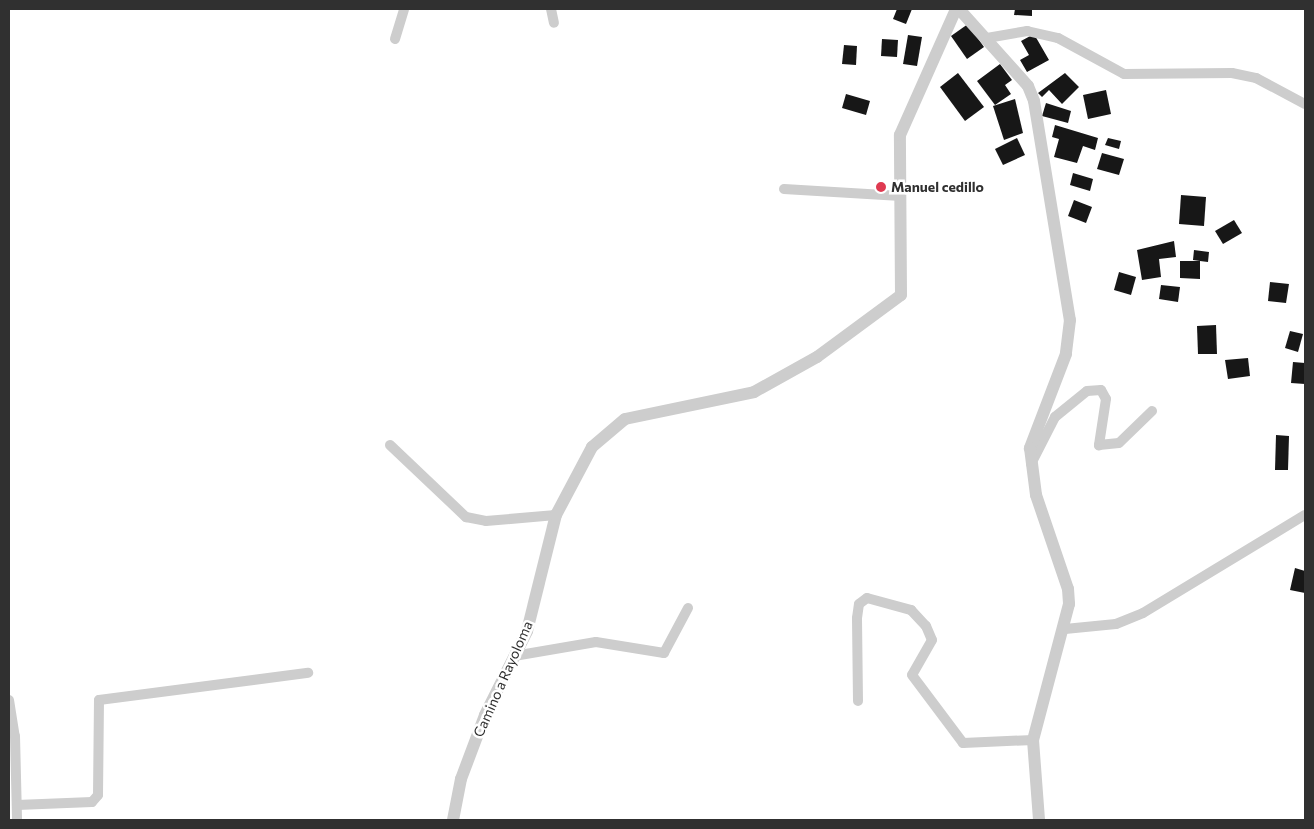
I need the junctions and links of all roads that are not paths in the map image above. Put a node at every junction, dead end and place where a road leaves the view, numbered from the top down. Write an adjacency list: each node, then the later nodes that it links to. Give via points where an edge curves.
1 (404, 9): 6 (street)
2 (551, 9): 4 (street)
3 (958, 9): 5 (street); 9 (street, Camino a Rayoloma, via 900,135)
4 (554, 23)
5 (987, 38): 7 (street, via 1027,31 1058,38 1124,74 1232,73 1256,78); 12 (street, via 1034,100 1070,320 1066,354 1030,448)
6 (395, 39)
7 (1305, 104)
8 (784, 189): 9 (street)
9 (901, 196): 14 (street, Camino a Rayoloma, via 901,295 817,357 754,392 655,410 607,430 592,447)
10 (1152, 411): 12 (street, via 1120,443 1099,445 1106,398 1101,390 1087,391 1055,417)
11 (390, 445): 14 (street, via 466,517 486,521)
12 (1031, 464): 16 (street, via 1036,495 1068,589)
13 (1305, 514): 16 (street, via 1143,613 1116,624)
14 (556, 515): 17 (street, Camino a Rayoloma, via 527,631)
15 (688, 608): 17 (street, via 664,653 596,642)
16 (1065, 629): 21 (street)
17 (514, 656): 24 (street, Camino a Rayoloma, via 461,778)
18 (308, 673): 22 (street, via 99,700 98,795 92,802)
19 (9, 700): 22 (street, via 15,736)
20 (858, 700): 21 (street, via 857,618 859,604 867,598 911,610 926,626 932,640 912,675 963,742)
21 (1033, 740): 25 (street)
22 (17, 805): 23 (street)
23 (17, 820)
24 (454, 820)
25 (1039, 820)

